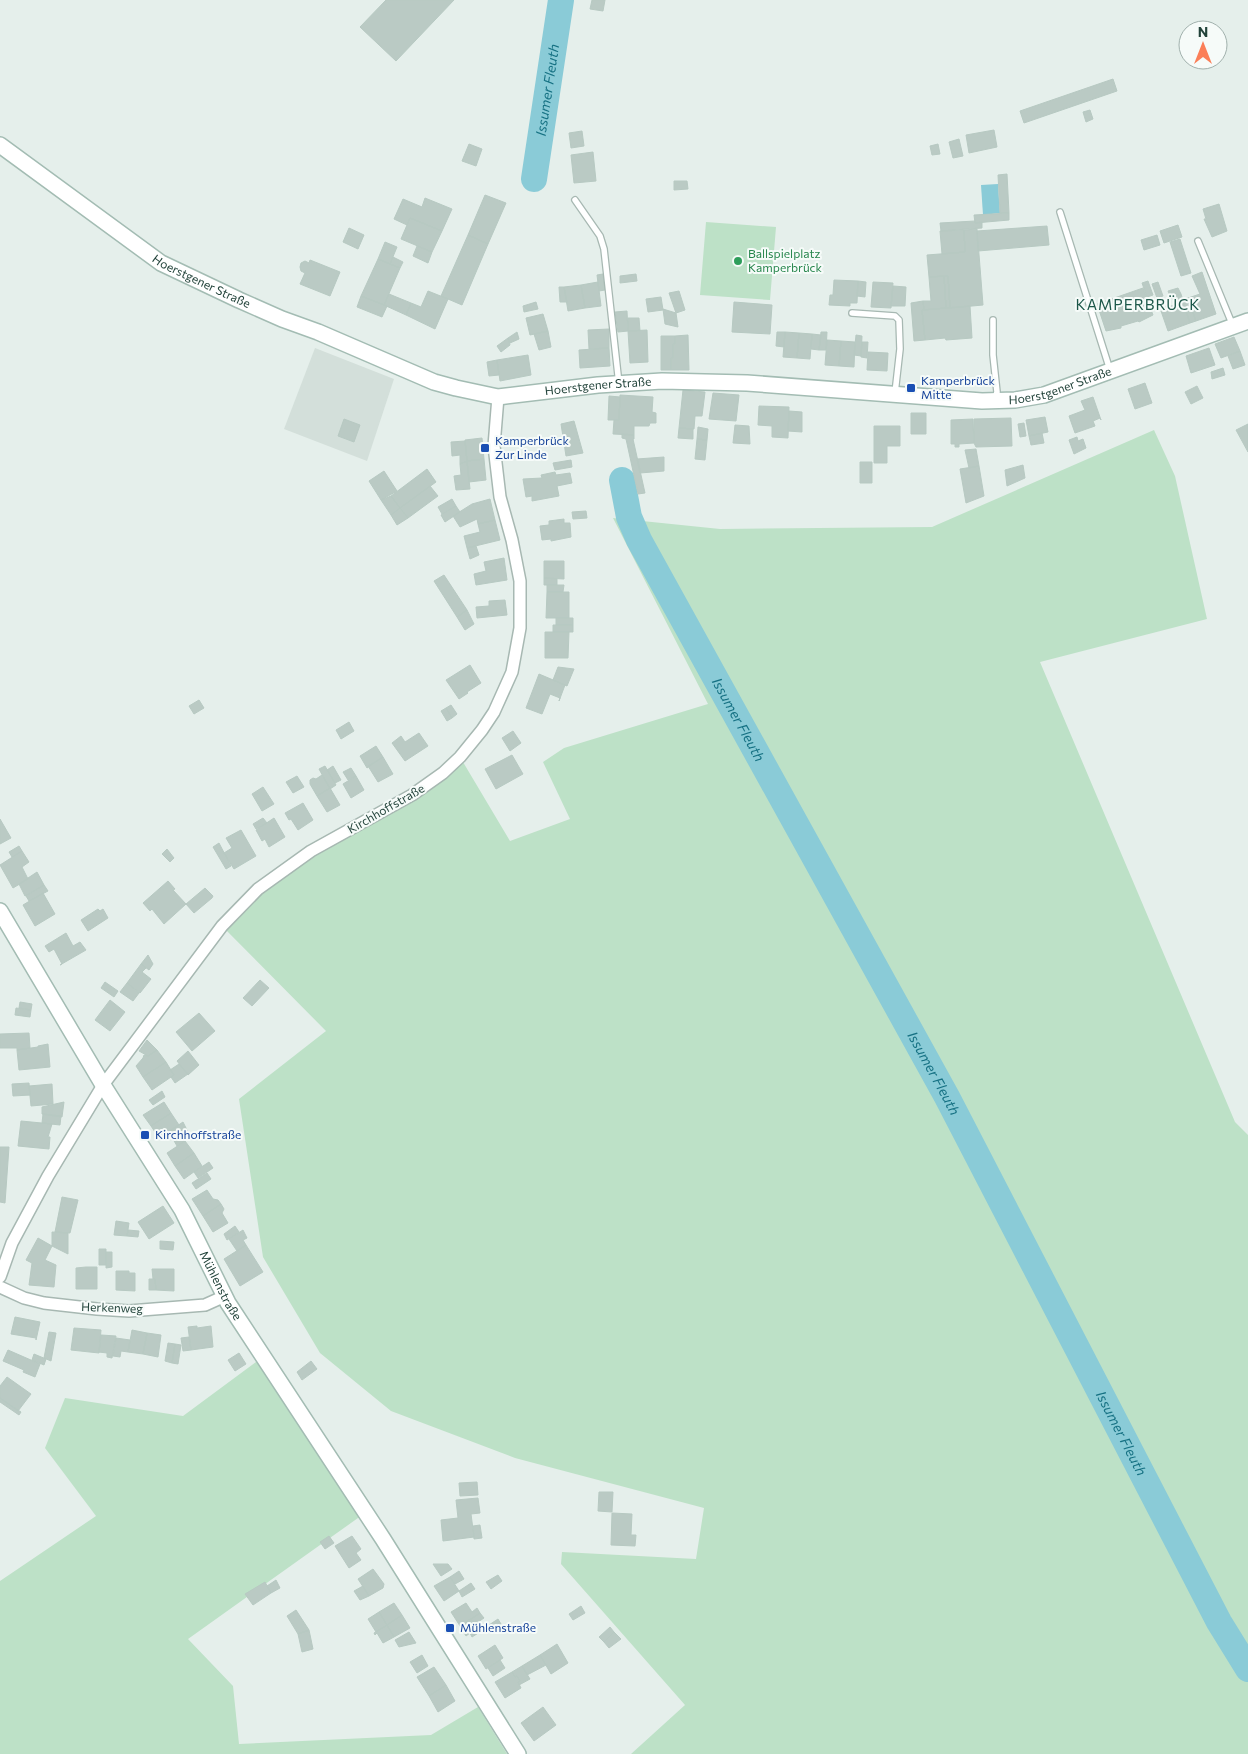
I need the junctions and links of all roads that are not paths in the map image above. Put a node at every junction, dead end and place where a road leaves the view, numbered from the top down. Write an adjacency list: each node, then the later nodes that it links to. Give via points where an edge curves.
1 (0, 145): 12 (main road, Hoerstgener Straße, via 161,263 239,300 434,382)
2 (575, 200): 10 (lane, via 600,236 604,249)
3 (1060, 212): 9 (lane)
4 (1198, 241): 8 (lane)
5 (852, 313): 11 (lane, via 895,316 899,320 900,349)
6 (993, 320): 13 (lane)
7 (1248, 321): 8 (main road, Hoerstgener Straße)
8 (1233, 326): 9 (main road, Hoerstgener Straße)
9 (1110, 371): 13 (main road, Hoerstgener Straße, via 1044,396)
10 (619, 384): 11 (main road, Hoerstgener Straße, via 662,380); 12 (main road, Hoerstgener Straße)
11 (894, 395): 13 (main road, Hoerstgener Straße)
12 (498, 397): 15 (street, Kirchhoffstraße, via 494,446 500,497 520,581 520,628 512,672 494,712 460,757 412,796 311,851 258,889 222,926)
13 (995, 401)
14 (0, 911): 15 (main road, Mühlenstraße)
15 (103, 1085): 16 (street, Kirchhoffstraße, via 12,1243); 18 (main road, Mühlenstraße, via 182,1210)
16 (0, 1277)
17 (0, 1286): 18 (street, Herkenweg, via 24,1298 44,1302 129,1311 205,1305)
18 (225, 1296): 19 (main road, Mühlenstraße)
19 (518, 1754)

